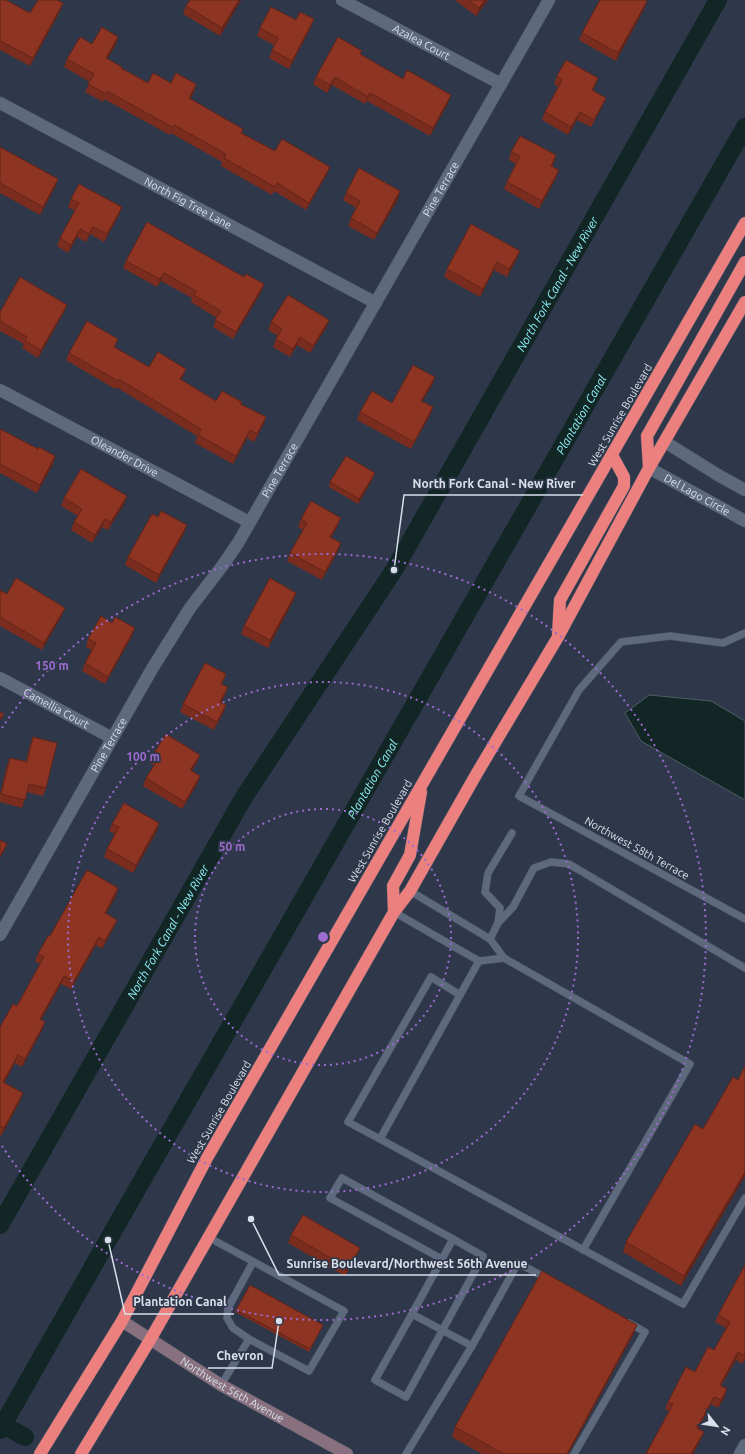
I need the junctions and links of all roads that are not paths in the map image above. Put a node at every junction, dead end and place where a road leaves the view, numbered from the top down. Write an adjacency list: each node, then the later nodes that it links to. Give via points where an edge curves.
1 (342, 0): 3 (street, Azalea Court)
2 (549, 0): 3 (street, Pine Terrace)
3 (501, 84): 8 (street, Pine Terrace)
4 (0, 103): 8 (street, North Fig Tree Lane)
5 (745, 222): 11 (highway, West Sunrise Boulevard)
6 (745, 262): 12 (highway, via 647,436)
7 (745, 302): 10 (highway)
8 (376, 303): 15 (street, Pine Terrace)
9 (0, 390): 15 (street, Oleander Drive)
10 (665, 442): 12 (highway); 13 (street)
11 (612, 455): 17 (highway, via 624,477 624,486 560,600); 20 (highway, West Sunrise Boulevard)
12 (649, 468): 14 (street, Del Lago Circle); 17 (highway)
13 (745, 490)
14 (745, 521)
15 (249, 522): 19 (street, Pine Terrace, via 223,565 176,629)
16 (745, 633): 24 (lane, Northwest 58th Terrace, via 723,643 670,636 621,642 579,690 519,796)
17 (558, 637): 22 (highway)
18 (0, 678): 19 (street, Camellia Court)
19 (112, 738): 26 (street, Pine Terrace)
20 (423, 782): 23 (highway, via 410,855 393,886); 41 (highway, West Sunrise Boulevard, via 207,1158)
21 (512, 833): 25 (lane, via 487,879 485,892 500,908)
22 (410, 891): 23 (highway); 27 (lane)
23 (394, 912): 29 (lane); 34 (highway)
24 (745, 919)
25 (498, 923): 27 (lane); 30 (lane, via 513,907 534,868 551,862 569,864)
26 (0, 935)
27 (490, 939): 28 (lane)
28 (504, 958): 29 (lane); 36 (lane, via 690,1064)
29 (479, 960): 31 (lane)
30 (745, 968)
31 (460, 995): 32 (lane); 32 (lane, via 430,977 348,1122)
32 (380, 1139): 36 (lane)
33 (745, 1198): 36 (lane, via 683,1304)
34 (208, 1237): 38 (lane); 45 (highway)
35 (453, 1239): 37 (lane); 37 (lane, via 342,1178 330,1198); 43 (lane, via 483,1256)
36 (583, 1250)
37 (442, 1259): 40 (lane)
38 (253, 1262): 44 (lane, via 228,1308 227,1318 233,1328); 44 (lane, via 344,1311 309,1371)
39 (552, 1281): 46 (lane, via 518,1263)
40 (412, 1314): 43 (lane); 43 (lane, via 375,1380 406,1397)
41 (122, 1321): 45 (street, Northwest 56th Avenue); 49 (highway, West Sunrise Boulevard)
42 (625, 1321): 53 (lane, via 645,1332)
43 (443, 1331): 46 (lane)
44 (249, 1339): 47 (lane)
45 (150, 1340): 47 (street, Northwest 56th Avenue); 50 (highway)
46 (472, 1346): 52 (lane)
47 (221, 1385): 51 (street, Northwest 56th Avenue)
48 (745, 1444): 54 (street)
49 (40, 1454)
50 (81, 1454)
51 (346, 1454)
52 (406, 1454)
53 (574, 1454)
54 (740, 1454)

